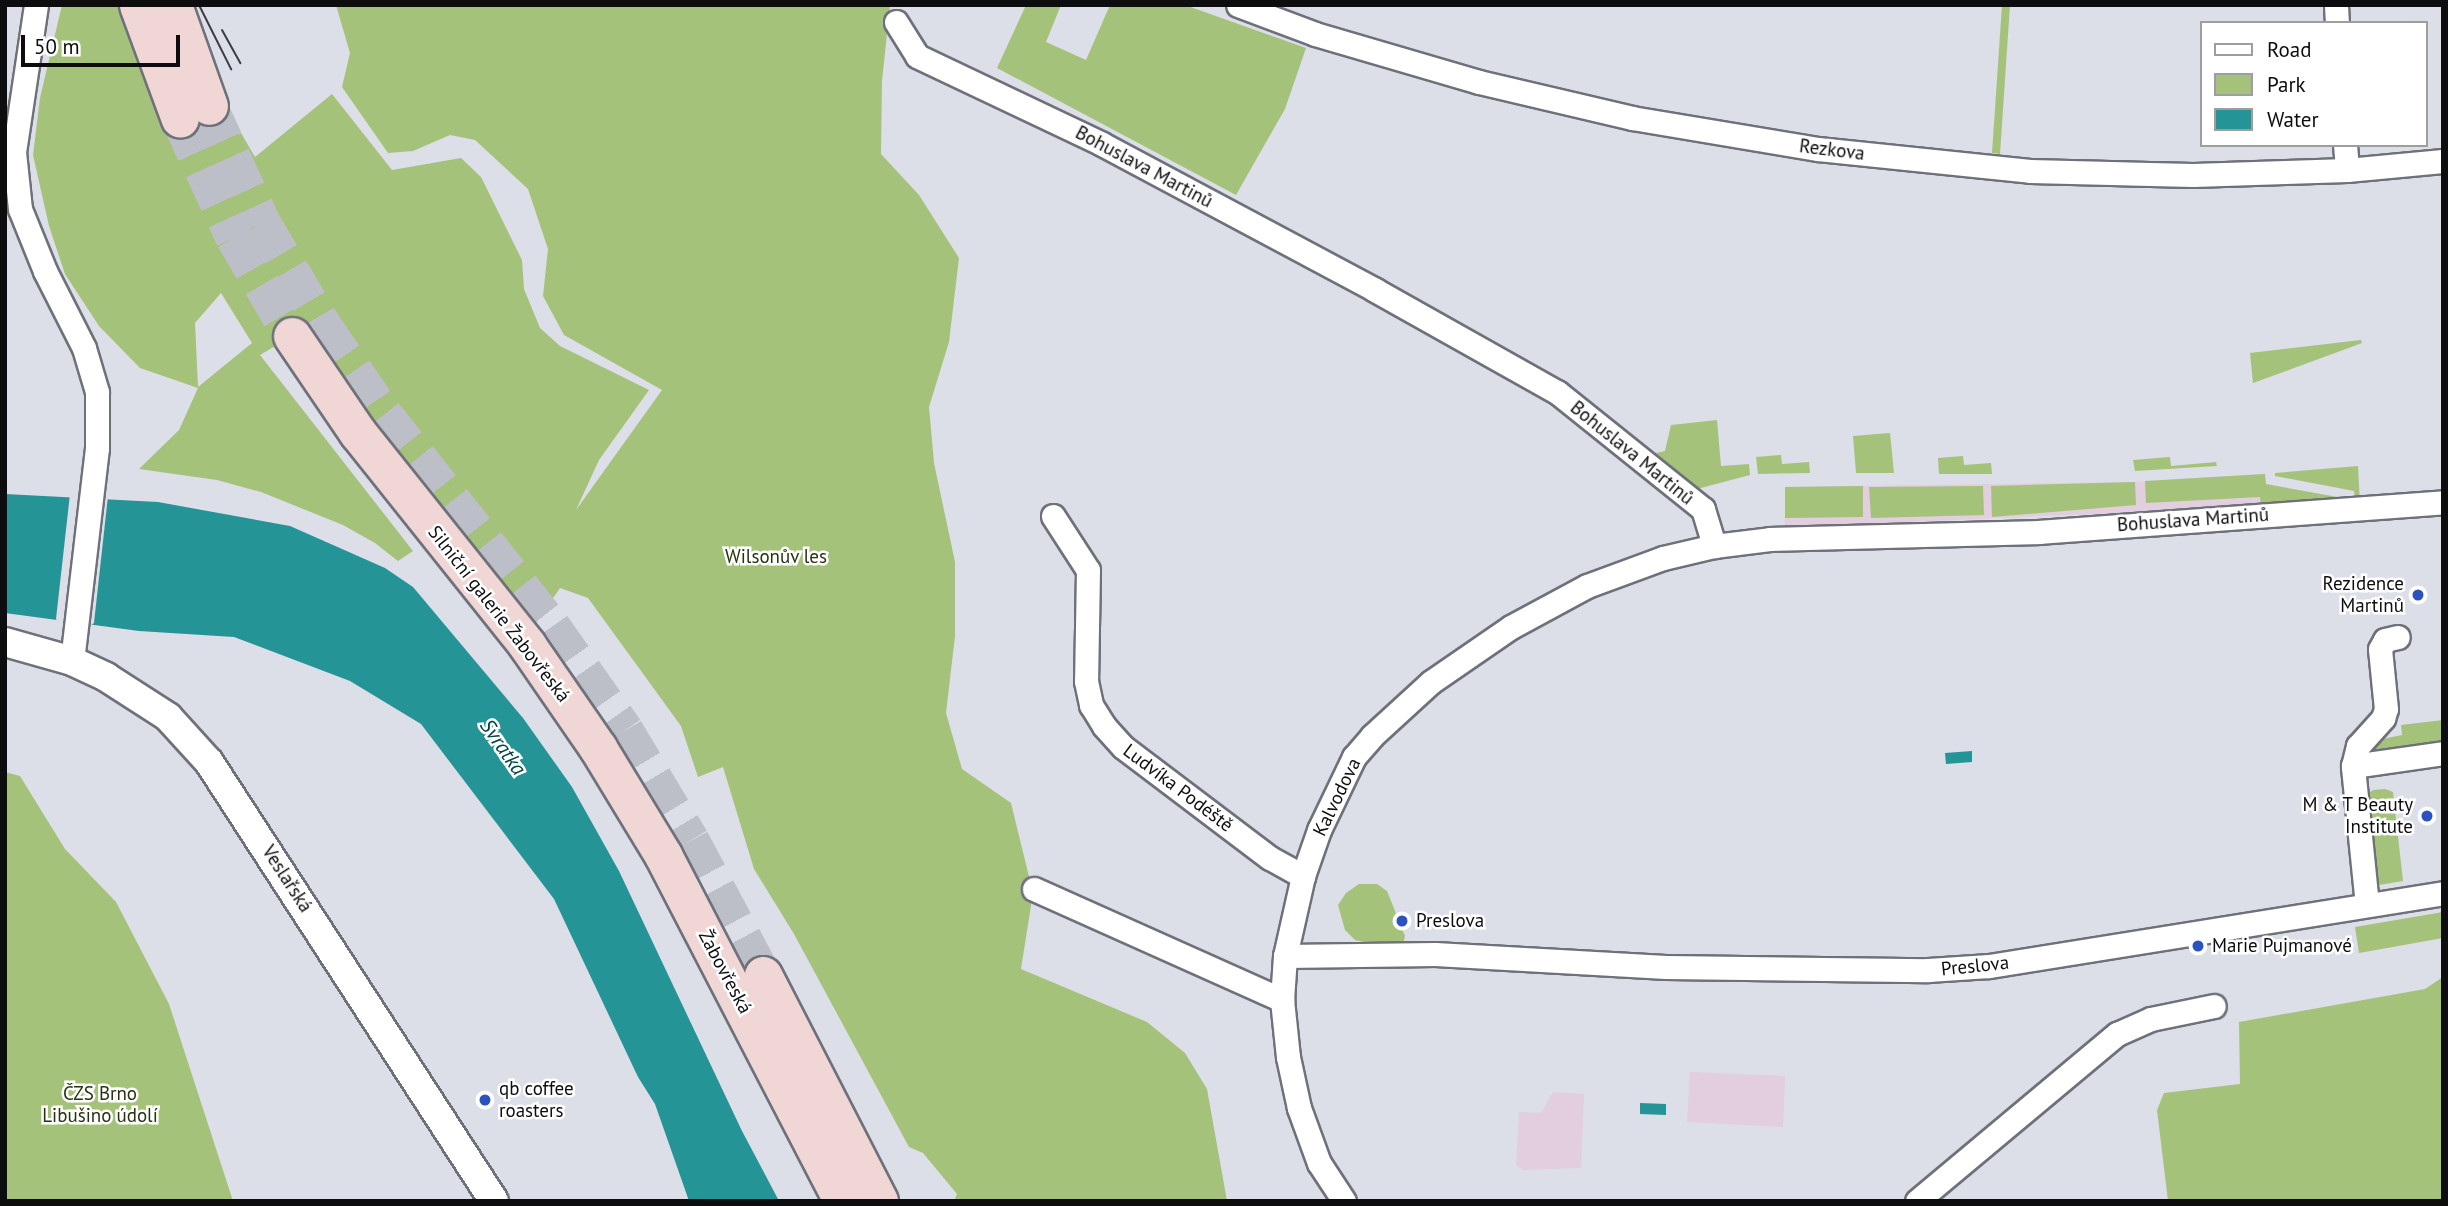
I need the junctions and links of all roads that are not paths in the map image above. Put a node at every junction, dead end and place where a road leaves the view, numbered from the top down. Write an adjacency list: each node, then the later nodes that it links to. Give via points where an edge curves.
1 (36, 5): 15 (street, via 14,152 20,209 92,369 99,428)
2 (138, 5): 3 (highway, via 194,113)
3 (173, 5)
4 (1238, 5): 8 (street, Rezkova, via 1315,34 1479,82 1632,118 1818,149 2030,171 2193,175)
5 (896, 22): 12 (street, Bohuslava Martinů, via 917,56 1102,144 1557,392 1703,509)
6 (2345, 147): 8 (street)
7 (2443, 161): 8 (street, Rezkova)
8 (2347, 170)
9 (292, 335): 16 (highway, Silniční galerie Žabovřeská, via 396,483 512,626)
10 (2443, 502): 12 (street, Bohuslava Martinů, via 2039,532 1770,539)
11 (1053, 516): 19 (street, Ludvíka Podéště, via 1088,570 1086,681 1091,705 1104,726 1123,747 1270,858)
12 (1714, 546): 19 (street, Kalvodova, via 1663,558 1587,586 1511,627 1431,682 1354,757)
13 (2398, 637): 18 (street, via 2385,640 2380,649 2386,709 2358,746)
14 (5, 642): 15 (street, Veslařská)
15 (72, 661): 27 (street, Veslařská, via 159,710 209,762)
16 (598, 748): 28 (highway, Žabovřeská, via 663,855)
17 (2437, 758): 18 (street)
18 (2353, 766): 22 (street)
19 (1303, 876): 23 (street, Kalvodova)
20 (1034, 889): 25 (street)
21 (2443, 893): 22 (street, Preslova)
22 (2367, 905): 23 (street, Preslova, via 1989,967 1928,971 1666,967 1435,954)
23 (1285, 956): 25 (street, Kalvodova)
24 (763, 975): 29 (highway, Žabovřeská)
25 (1282, 1000): 30 (street, Kalvodova, via 1299,1108 1319,1163)
26 (2214, 1006): 31 (street, via 2151,1019 2117,1034)
27 (494, 1201)
28 (842, 1201)
29 (879, 1201)
30 (1344, 1201)
31 (1917, 1201)

